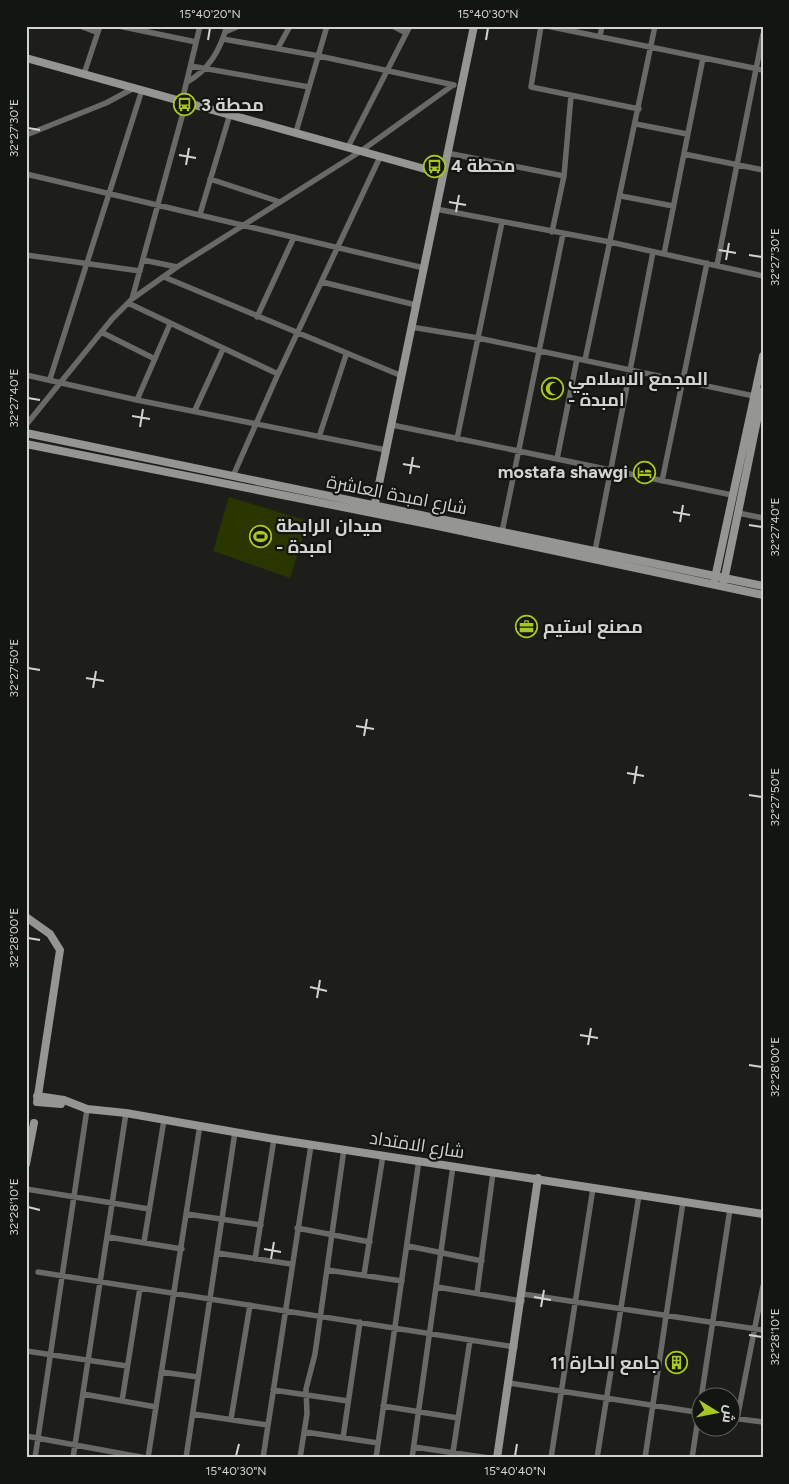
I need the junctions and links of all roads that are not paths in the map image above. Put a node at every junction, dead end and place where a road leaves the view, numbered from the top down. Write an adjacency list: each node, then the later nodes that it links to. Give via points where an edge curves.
1 (80, 26): 15 (street)
2 (119, 26): 14 (street)
3 (200, 26): 21 (street)
4 (239, 26): 16 (street)
5 (290, 26): 23 (street)
6 (327, 26): 24 (street)
7 (393, 26): 17 (street)
8 (410, 26): 17 (street)
9 (474, 26): 35 (street)
10 (541, 26): 37 (street, via 531,87)
11 (547, 26): 19 (street)
12 (602, 26): 19 (street)
13 (655, 26): 22 (street)
14 (137, 28): 21 (street)
15 (98, 29): 31 (street)
16 (226, 29): 20 (street)
17 (406, 33): 30 (street)
18 (763, 34): 29 (street)
19 (600, 36): 22 (street)
20 (223, 39): 23 (street); 28 (street)
21 (196, 42): 27 (street)
22 (650, 47): 26 (street); 39 (street)
23 (278, 48): 24 (street)
24 (319, 56): 30 (street); 34 (street)
25 (26, 58): 31 (street)
26 (703, 58): 29 (street); 43 (street)
27 (191, 66): 28 (street); 32 (street)
28 (205, 69): 32 (street); 34 (street)
29 (760, 69): 50 (street)
30 (387, 70): 33 (street); 45 (street)
31 (84, 74): 36 (street)
32 (187, 82): 38 (street)
33 (452, 85): 35 (street); 46 (street)
34 (309, 87): 42 (street)
35 (461, 87): 47 (street)
36 (138, 89): 38 (street); 44 (street); 56 (street)
37 (571, 96): 39 (street); 54 (street)
38 (184, 102): 40 (street); 59 (street)
39 (639, 109): 41 (street)
40 (230, 114): 42 (street); 55 (street)
41 (636, 124): 43 (street); 57 (street)
42 (296, 132): 45 (street)
43 (687, 134): 48 (street)
44 (26, 135)
45 (348, 147): 46 (street)
46 (360, 151): 49 (street); 58 (street)
47 (447, 153): 53 (street); 54 (street)
48 (684, 154): 50 (street); 60 (street)
49 (380, 157): 53 (street); 69 (street)
50 (736, 164): 51 (street); 76 (street)
51 (763, 170)
52 (26, 174): 56 (street)
53 (443, 174): 61 (street)
54 (564, 176): 65 (street)
55 (210, 179): 58 (street); 62 (street)
56 (109, 194): 59 (street); 75 (street)
57 (621, 196): 60 (street); 68 (street)
58 (280, 202): 64 (street)
59 (158, 204): 62 (street); 73 (street)
60 (673, 206): 71 (street)
61 (436, 209): 63 (street); 78 (street)
62 (200, 214): 64 (street)
63 (502, 222): 65 (street); 90 (street)
64 (245, 225): 67 (street); 77 (street)
65 (552, 232): 66 (street)
66 (563, 234): 68 (street); 92 (street)
67 (294, 237): 69 (street); 85 (street)
68 (610, 242): 70 (street); 97 (street)
69 (338, 248): 78 (street); 82 (street)
70 (653, 252): 71 (street); 99 (street)
71 (664, 254): 74 (street)
72 (26, 255): 75 (street)
73 (143, 260): 77 (street); 79 (street)
74 (708, 263): 76 (street); 104 (street)
75 (87, 264): 79 (street); 103 (street)
76 (717, 266): 80 (street)
77 (177, 267): 81 (street)
78 (424, 268): 84 (street)
79 (140, 271): 83 (street)
80 (763, 276)
81 (164, 277): 83 (street); 85 (street)
82 (322, 282): 84 (street); 89 (street)
83 (130, 301): 86 (street); 88 (street)
84 (416, 305): 87 (street)
85 (257, 317): 89 (street)
86 (170, 324): 91 (street); 95 (street)
87 (411, 327): 90 (street); 102 (street)
88 (101, 332): 95 (street); 105 (street)
89 (297, 334): 93 (street); 100 (street)
90 (478, 338): 92 (street); 116 (street)
91 (223, 350): 100 (street); 109 (street)
92 (539, 351): 96 (street); 119 (street)
93 (346, 354): 102 (street); 115 (street)
94 (763, 356): 98 (street)
95 (154, 359): 108 (street)
96 (577, 359): 97 (street); 120 (street)
97 (585, 360): 99 (street)
98 (761, 368): 107 (street)
99 (631, 370): 104 (street); 121 (street)
100 (278, 374): 111 (street)
101 (26, 375): 103 (street)
102 (402, 376): 113 (street)
103 (50, 379): 105 (street)
104 (682, 380): 107 (street); 123 (street)
105 (61, 382): 108 (street); 112 (street)
106 (763, 391): 110 (street)
107 (754, 396): 124 (street)
108 (137, 400): 109 (street)
109 (195, 410): 111 (street)
110 (760, 416): 127 (street)
111 (256, 423): 115 (street); 122 (street)
112 (26, 425)
113 (392, 426): 116 (street); 118 (street)
114 (26, 433): 122 (street, شارع امبدة العاشرة)
115 (319, 436): 118 (street)
116 (457, 439): 119 (street)
117 (26, 444): 126 (street, شارع امبدة العاشرة)
118 (386, 450): 125 (street)
119 (518, 452): 120 (street); 129 (street)
120 (557, 459): 121 (street)
121 (610, 470): 123 (street); 130 (street)
122 (233, 476): 125 (street, شارع امبدة العاشرة)
123 (662, 481): 124 (street)
124 (732, 496): 131 (street)
125 (375, 504): 126 (street); 129 (street, شارع امبدة العاشرة)
126 (373, 513): 131 (street, شارع امبدة العاشرة)
127 (738, 513): 128 (street); 132 (street)
128 (763, 518)
129 (502, 532): 130 (street, شارع امبدة العاشرة)
130 (595, 551): 131 (street, شارع امبدة العاشرة)
131 (715, 580): 132 (street, شارع امبدة العاشرة)
132 (724, 582): 133 (street, شارع امبدة العاشرة); 134 (street, شارع امبدة العاشرة)
133 (763, 586)
134 (763, 596)
135 (26, 917): 136 (street, شارع الامتداد, via 50,934 58,944 60,956 37,1099 68,1103)
136 (87, 1110): 137 (street, شارع الامتداد); 154 (street)
137 (126, 1113): 138 (street, شارع الامتداد); 155 (street)
138 (164, 1120): 140 (street, شارع الامتداد); 157 (street)
139 (34, 1123): 147 (street)
140 (200, 1125): 141 (street, شارع الامتداد); 159 (street)
141 (235, 1132): 142 (street, شارع الامتداد); 161 (street)
142 (274, 1139): 143 (street, شارع الامتداد); 162 (street)
143 (311, 1145): 144 (street, شارع الامتداد); 163 (street)
144 (344, 1149): 145 (street, شارع الامتداد); 164 (street)
145 (383, 1155): 146 (street, شارع الامتداد); 167 (street)
146 (419, 1160): 148 (street, شارع الامتداد); 168 (street)
147 (26, 1164)
148 (453, 1166): 149 (street, شارع الامتداد); 171 (street)
149 (493, 1173): 150 (street, شارع الامتداد); 173 (street)
150 (538, 1178): 151 (street, شارع الامتداد); 187 (street)
151 (593, 1188): 153 (street, شارع الامتداد); 188 (street)
152 (26, 1189): 154 (street)
153 (639, 1195): 156 (street, شارع الامتداد); 190 (street)
154 (74, 1196): 155 (street); 178 (street)
155 (112, 1202): 157 (street); 165 (street)
156 (683, 1202): 158 (street, شارع الامتداد); 192 (street)
157 (149, 1209): 166 (street)
158 (730, 1209): 160 (street, شارع الامتداد); 195 (street)
159 (187, 1214): 161 (street); 169 (street)
160 (763, 1214)
161 (222, 1219): 162 (street); 170 (street)
162 (260, 1225): 172 (street)
163 (297, 1228): 164 (street); 174 (street)
164 (333, 1234): 167 (street); 175 (street)
165 (108, 1237): 166 (street); 180 (street)
166 (144, 1242): 169 (street)
167 (370, 1242): 177 (street)
168 (408, 1246): 171 (street); 179 (street)
169 (182, 1249): 184 (street)
170 (218, 1253): 172 (street); 186 (street)
171 (442, 1253): 173 (street); 182 (street)
172 (255, 1259): 174 (street)
173 (482, 1261): 185 (street)
174 (291, 1264): 191 (street)
175 (327, 1270): 177 (street); 193 (street)
176 (38, 1272): 178 (street)
177 (364, 1275): 179 (street)
178 (62, 1277): 180 (street); 203 (street)
179 (402, 1281): 196 (street)
180 (100, 1282): 183 (street); 204 (street)
181 (763, 1286): 197 (street)
182 (437, 1287): 185 (street); 199 (street)
183 (140, 1288): 184 (street); 205 (street)
184 (174, 1293): 186 (street); 206 (street)
185 (477, 1293): 187 (street)
186 (210, 1298): 189 (street); 207 (street)
187 (522, 1298): 188 (street); 201 (street)
188 (575, 1302): 190 (street); 212 (street)
189 (250, 1305): 191 (street); 225 (street)
190 (621, 1308): 192 (street); 215 (street)
191 (285, 1310): 193 (street); 211 (street)
192 (667, 1314): 195 (street); 218 (street)
193 (320, 1316): 194 (street); 214 (street)
194 (360, 1322): 196 (street); 217 (street)
195 (711, 1322): 197 (street); 209 (street)
196 (395, 1328): 199 (street); 219 (street)
197 (756, 1328): 198 (street); 210 (street)
198 (763, 1330)
199 (430, 1334): 200 (street); 222 (street)
200 (470, 1340): 201 (street); 224 (street)
201 (515, 1347): 208 (street)
202 (26, 1351): 203 (street)
203 (51, 1354): 204 (street); 233 (street)
204 (88, 1360): 205 (street); 213 (street)
205 (127, 1366): 216 (street)
206 (161, 1372): 207 (street); 220 (street)
207 (198, 1377): 223 (street)
208 (509, 1383): 212 (street); 247 (street)
209 (703, 1386)
210 (742, 1386)
211 (273, 1390): 214 (street); 228 (street)
212 (561, 1391): 215 (street); 248 (street)
213 (83, 1394): 216 (street); 235 (street)
214 (306, 1394): 217 (street); 229 (street)
215 (607, 1398): 218 (street); 249 (street)
216 (122, 1401): 220 (street)
217 (348, 1401): 232 (street)
218 (653, 1405): 221 (street); 250 (street)
219 (383, 1406): 222 (street); 234 (street)
220 (156, 1407): 240 (street)
221 (692, 1411)
222 (419, 1412): 224 (street); 236 (street)
223 (193, 1414): 225 (street); 241 (street)
224 (458, 1418): 237 (street)
225 (231, 1419): 228 (street)
226 (742, 1419): 227 (street)
227 (763, 1422)
228 (267, 1425): 242 (street)
229 (305, 1432): 232 (street); 243 (street)
230 (26, 1436): 233 (street)
231 (696, 1436): 251 (street)
232 (343, 1438): 234 (street)
233 (38, 1439): 235 (street); 238 (street)
234 (378, 1443): 244 (street)
235 (75, 1445): 239 (street); 240 (street)
236 (414, 1447): 237 (street); 245 (street)
237 (453, 1452): 246 (street)
238 (35, 1458)
239 (73, 1458)
240 (147, 1458)
241 (186, 1458)
242 (262, 1458)
243 (300, 1458)
244 (376, 1458)
245 (412, 1458)
246 (489, 1458)
247 (497, 1458)
248 (552, 1458)
249 (597, 1458)
250 (645, 1458)
251 (692, 1458)

